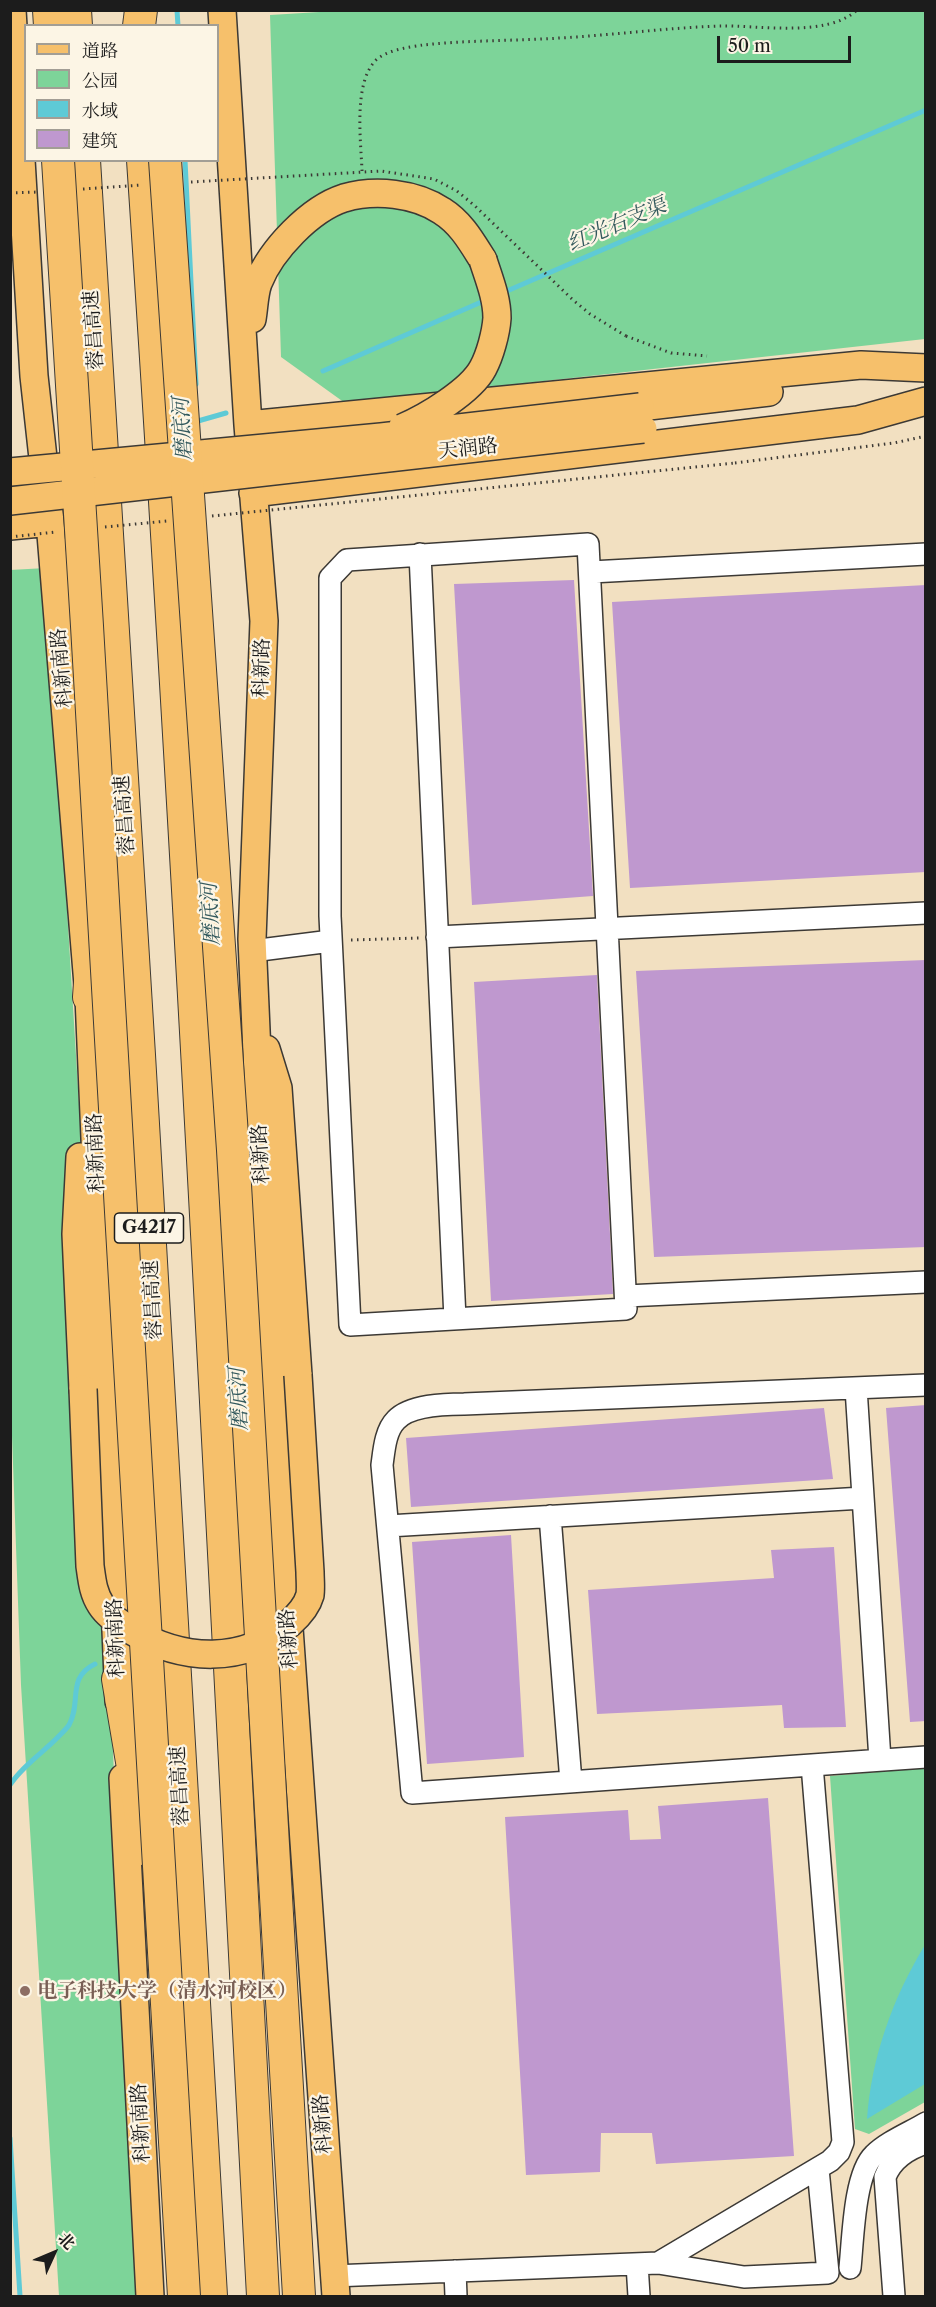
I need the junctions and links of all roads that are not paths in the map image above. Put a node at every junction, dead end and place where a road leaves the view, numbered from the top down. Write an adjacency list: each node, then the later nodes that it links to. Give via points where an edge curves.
1 (12, 10): 3 (main road, 科新南路)
2 (222, 10): 8 (main road, 科新路)
3 (12, 47): 11 (main road, 科新南路)
4 (58, 162): 55 (highway, bridge)
5 (153, 168): 57 (highway, G4217); 58 (highway, bridge, via 233,1150)
6 (82, 175): 24 (highway, 蓉昌高速 / G4217)
7 (10, 322): 11 (main road)
8 (245, 364): 14 (main road, 科新路); 15 (main road, bridge, via 258,283 275,253 298,227 342,199 357,196 389,194 422,201 442,211 466,232 483,260 494,290 497,319 483,368 474,379 420,421)
9 (926, 368): 14 (main road, via 861,365)
10 (926, 374): 13 (main road, 天润路)
11 (34, 376): 20 (main road, 科新南路)
12 (926, 399): 13 (main road, 天润路); 17 (main road, via 858,420)
13 (642, 418): 15 (main road, 天润路, bridge); 18 (main road, 天润路, bridge)
14 (248, 425): 17 (main road, 科新路)
15 (381, 436): 16 (main road, 天润路, bridge)
16 (10, 472)
17 (253, 493): 29 (main road, 科新路, via 264,621)
18 (10, 501)
19 (10, 526): 20 (main road)
20 (54, 527): 30 (main road, 科新南路)
21 (420, 554): 23 (lane, via 588,544); 27 (lane); 28 (lane, via 347,560 330,578)
22 (926, 554): 23 (lane)
23 (591, 572): 26 (lane)
24 (112, 621): 30 (highway); 47 (highway, 蓉昌高速 / G4217)
25 (926, 913): 26 (lane)
26 (608, 929): 27 (lane); 33 (lane)
27 (432, 937): 34 (lane)
28 (331, 941): 29 (lane); 34 (lane, via 350,1325)
29 (252, 951): 31 (main road, 科新路)
30 (89, 997): 31 (main road, bridge, via 76,1234 90,1566 94,1590 102,1606 122,1625 154,1644 194,1655 244,1651 279,1633 298,1616 309,1596 278,1088); 40 (main road, 科新南路)
31 (255, 1012): 53 (main road, 科新路, via 271,1372)
32 (926, 1282): 33 (lane)
33 (626, 1296): 34 (lane, via 626,1309)
34 (454, 1319)
35 (926, 1385): 36 (lane)
36 (855, 1388): 37 (lane); 39 (lane, via 419,1407 396,1420 386,1439 382,1465)
37 (863, 1498): 38 (lane); 42 (lane)
38 (550, 1516): 39 (lane); 44 (lane)
39 (388, 1526): 44 (lane, via 412,1792)
40 (118, 1679): 47 (highway); 54 (main road, 科新南路)
41 (926, 1757): 42 (lane)
42 (880, 1760): 43 (lane)
43 (812, 1765): 44 (lane); 48 (lane, via 843,2142 830,2162)
44 (571, 1782)
45 (926, 2123): 51 (lane, via 867,2163 859,2189)
46 (926, 2143): 61 (lane, via 902,2154 889,2166 885,2177)
47 (202, 2168): 56 (highway, 蓉昌高速 / G4217)
48 (818, 2169): 49 (lane); 49 (lane, via 828,2273 744,2277)
49 (658, 2263): 50 (lane)
50 (637, 2264): 52 (lane); 60 (lane)
51 (850, 2268)
52 (455, 2271): 53 (lane); 59 (lane)
53 (334, 2286)
54 (150, 2296)
55 (184, 2296)
56 (211, 2296)
57 (263, 2296)
58 (299, 2296)
59 (456, 2296)
60 (639, 2296)
61 (894, 2296)

